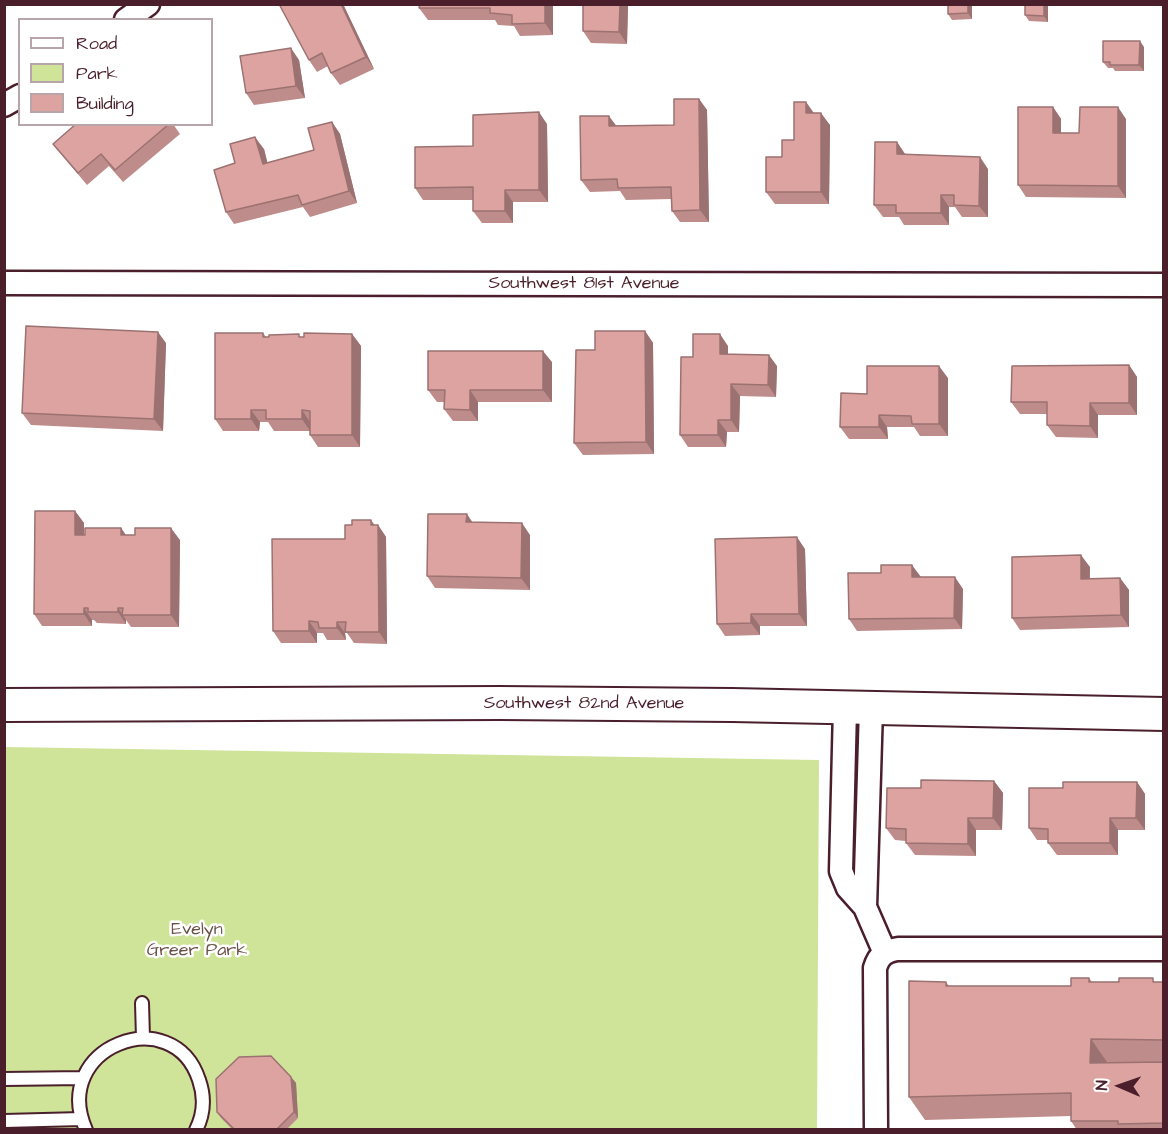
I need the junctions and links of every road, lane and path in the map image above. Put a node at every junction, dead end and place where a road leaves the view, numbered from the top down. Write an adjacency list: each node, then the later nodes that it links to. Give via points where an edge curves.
1 (148, 4): 2 (street)
2 (129, 18)
3 (18, 97): 4 (street)
4 (4, 105)
5 (4, 283): 6 (street, Southwest 81st Avenue)
6 (1164, 285)
7 (4, 705): 8 (street, Southwest 82nd Avenue, via 500,703)
8 (858, 708): 9 (street, Southwest 82nd Avenue); 11 (street, via 842,871 848,888 865,907)
9 (1164, 714)
10 (1164, 949): 11 (street, via 898,949)
11 (885, 953): 19 (street, via 875,968)
12 (142, 1003): 13 (lane)
13 (143, 1038): 14 (lane, via 112,1045 95,1059); 18 (lane, via 172,1047 194,1067 203,1096)
14 (84, 1077): 15 (lane); 17 (lane, via 79,1098)
15 (4, 1079)
16 (4, 1121): 17 (lane)
17 (84, 1124)
18 (196, 1130)
19 (876, 1130)

